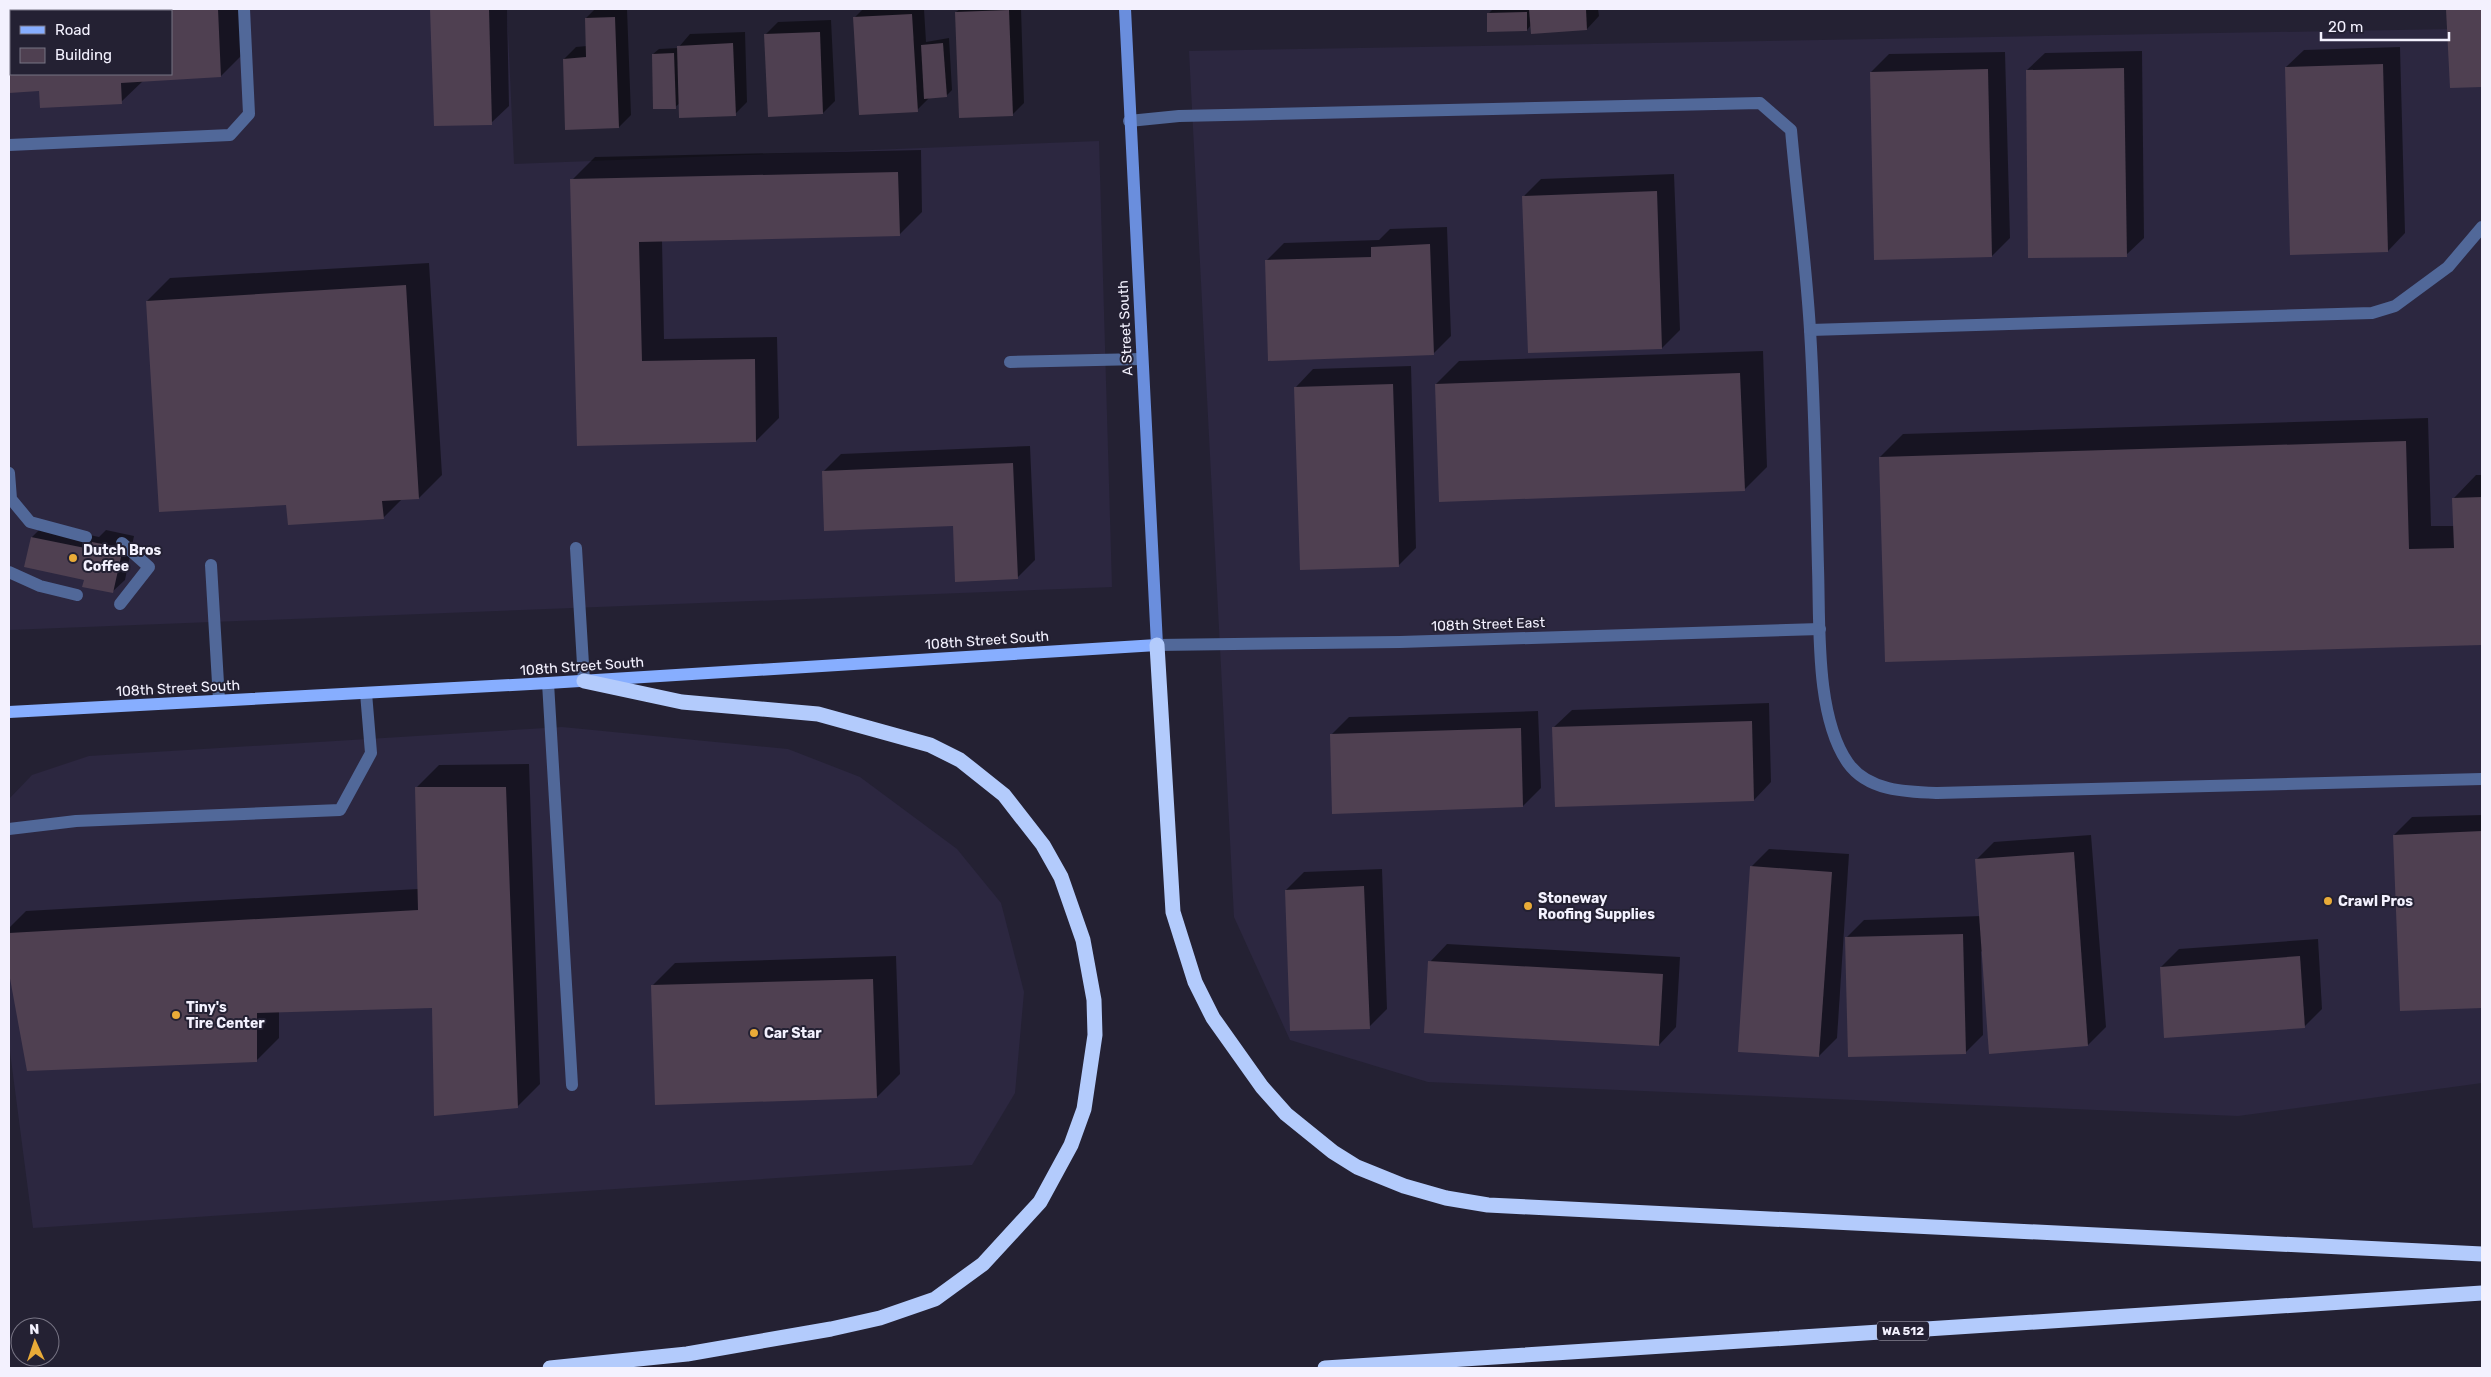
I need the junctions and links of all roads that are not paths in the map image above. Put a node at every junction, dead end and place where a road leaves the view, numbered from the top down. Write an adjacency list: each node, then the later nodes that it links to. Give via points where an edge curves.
1 (244, 9): 4 (lane, via 249,114 230,135)
2 (1125, 9): 3 (street, A Street South)
3 (1129, 121): 6 (lane, via 1179,116 1760,103 1791,130); 7 (street, A Street South)
4 (9, 145)
5 (2482, 227): 6 (lane, via 2448,267 2395,306 2372,313)
6 (1810, 330): 17 (lane)
7 (1142, 359): 8 (lane); 18 (street, A Street South)
8 (1010, 362)
9 (9, 473): 10 (lane, via 11,499 30,522)
10 (86, 537)
11 (122, 543): 16 (lane, via 149,567)
12 (576, 548): 19 (lane)
13 (212, 566): 22 (lane)
14 (9, 572): 15 (lane, via 40,586)
15 (77, 595)
16 (120, 604)
17 (1820, 629): 18 (lane, 108th Street East, via 1400,642); 24 (lane, via 1828,718 1847,762 1857,775 1868,782 1895,790 1937,793)
18 (1158, 645): 19 (main road, 108th Street South); 27 (highway, via 1173,912 1194,982 1213,1018 1262,1087 1311,1136 1358,1167 1429,1194 1488,1204)
19 (584, 681): 20 (main road, 108th Street South); 29 (highway, via 682,702 818,714 922,742 960,760 1004,795 1043,845 1061,877 1084,940 1094,1000 1095,1035 1084,1110 1040,1202 982,1264 935,1300 880,1318 831,1329 688,1354)
20 (548, 683): 21 (main road, 108th Street South); 26 (lane)
21 (366, 693): 22 (main road, 108th Street South); 25 (lane, via 371,753 340,810 76,821)
22 (219, 700): 23 (main road, 108th Street South)
23 (9, 712)
24 (2482, 779)
25 (9, 829)
26 (572, 1084)
27 (2482, 1254)
28 (2482, 1293): 30 (highway, WA 512)
29 (550, 1368)
30 (1325, 1368)

